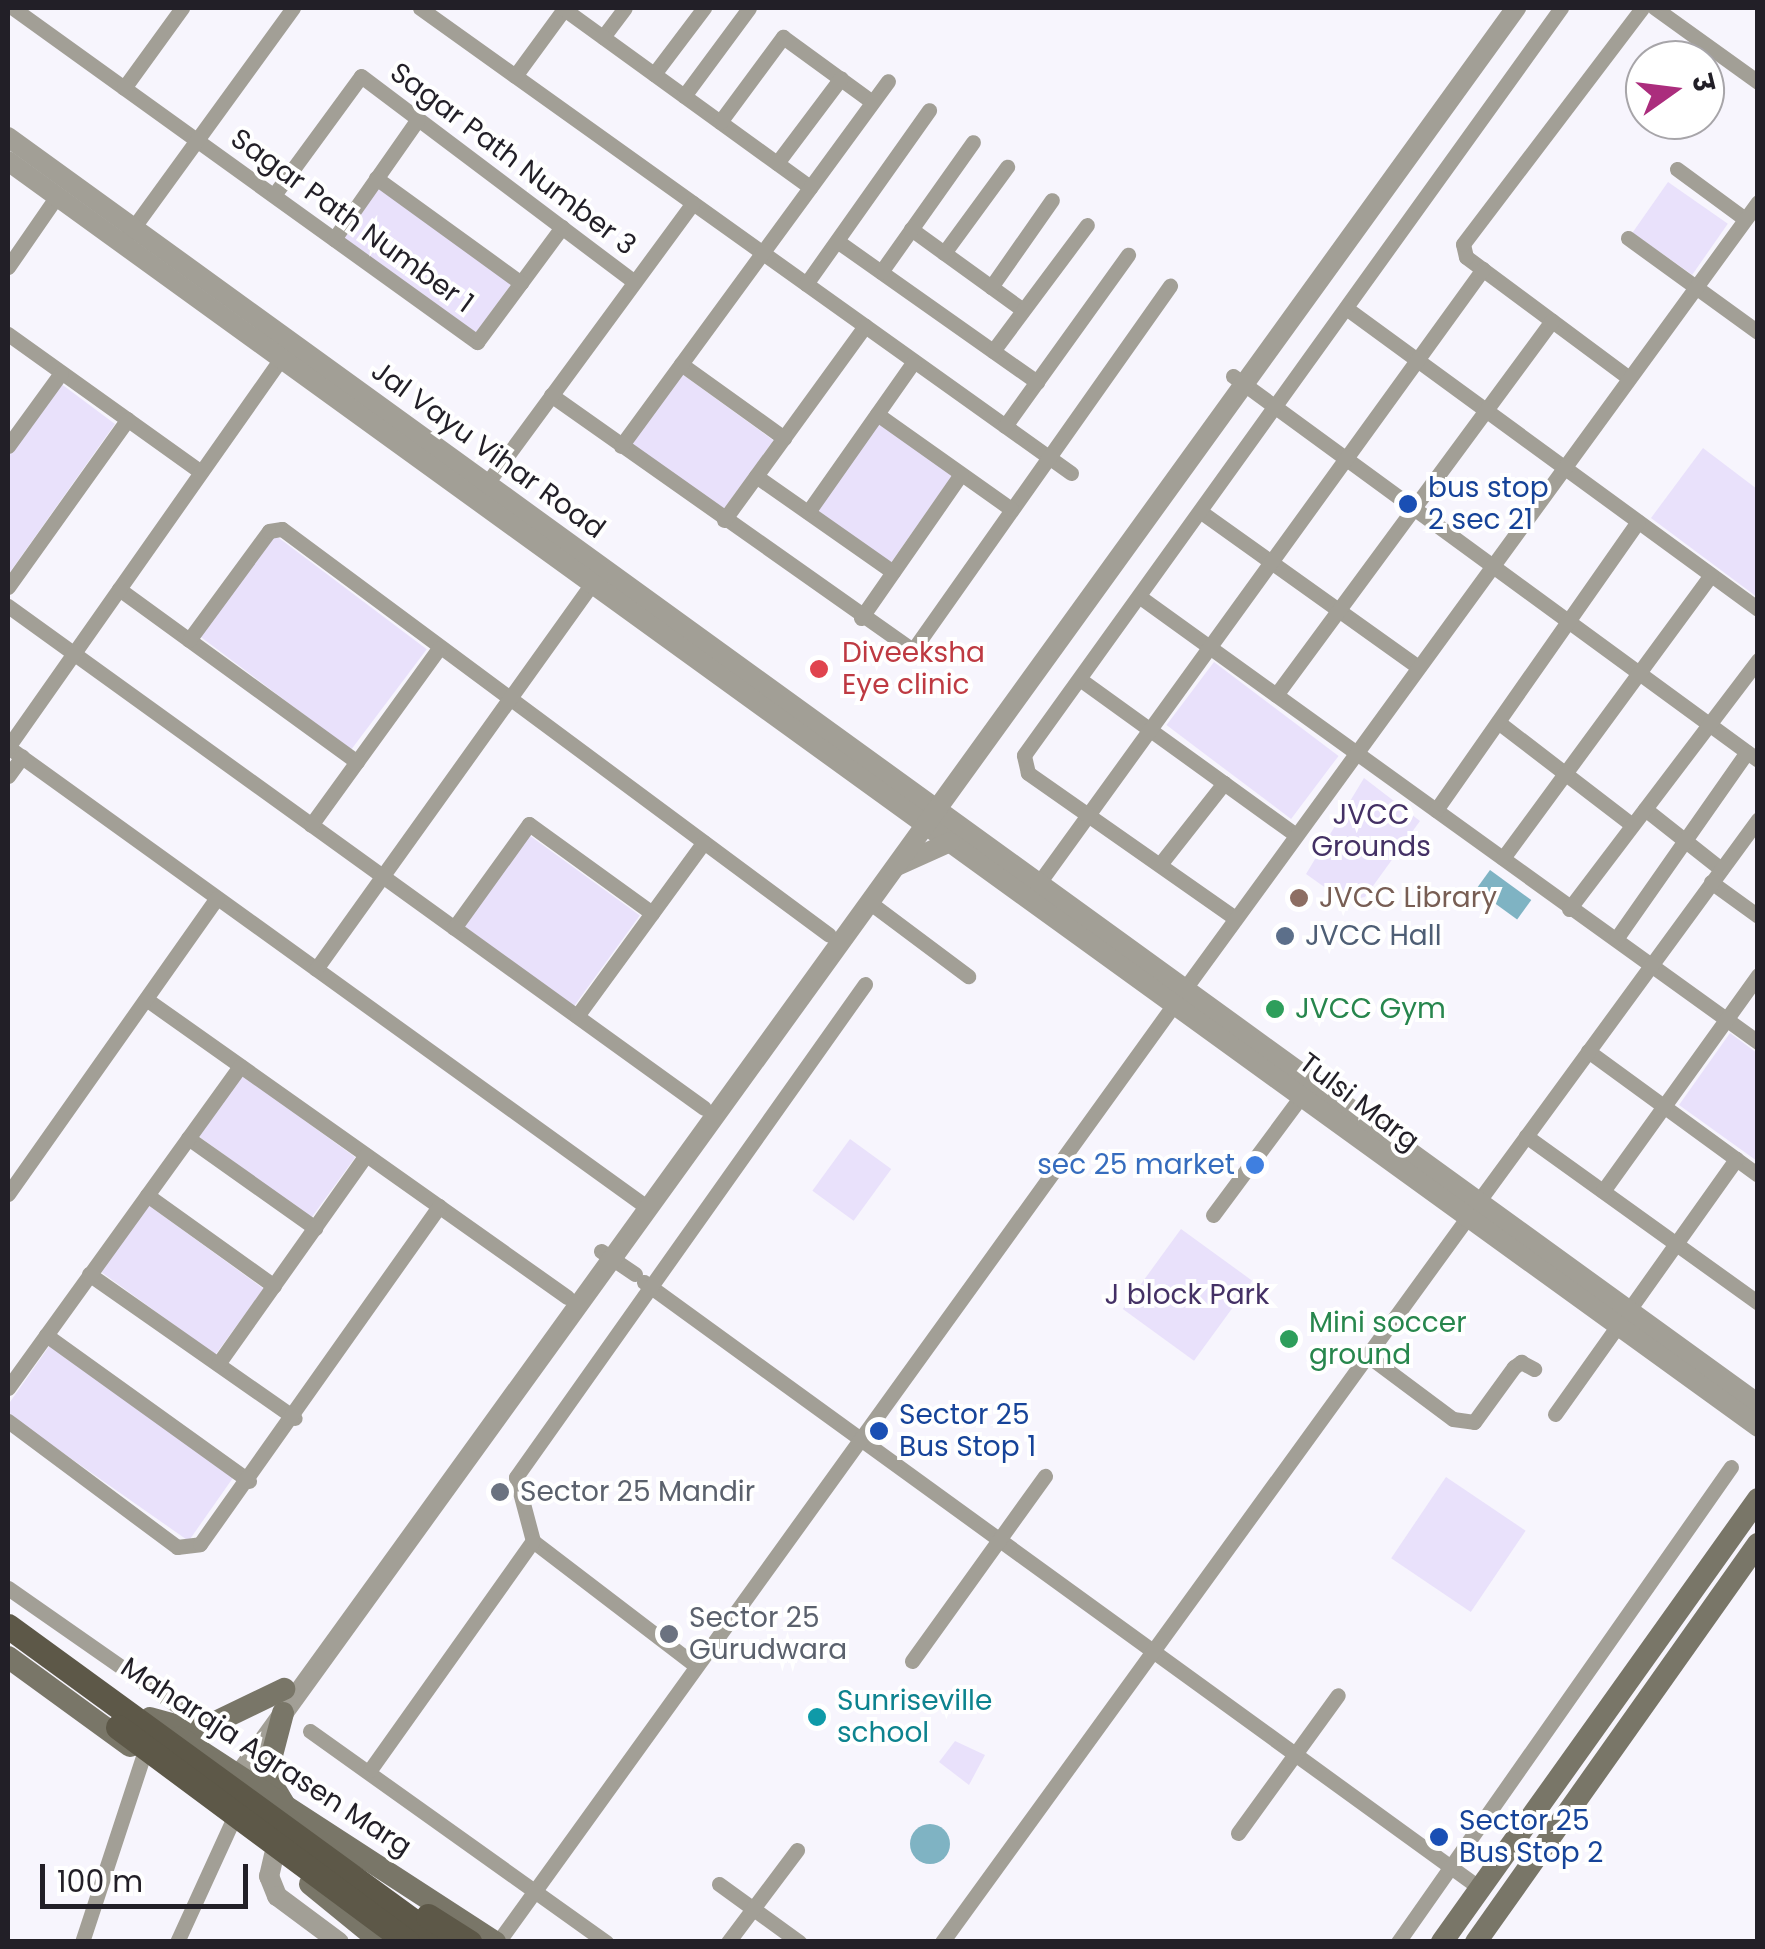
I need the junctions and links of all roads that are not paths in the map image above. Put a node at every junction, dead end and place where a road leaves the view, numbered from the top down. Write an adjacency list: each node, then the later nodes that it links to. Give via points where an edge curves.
1 (13, 8): 21 (street, Sagar Path Number 1)
2 (158, 8): 13 (street)
3 (293, 8): 28 (street)
4 (420, 8): 17 (street)
5 (564, 8): 15 (street); 17 (street)
6 (625, 8): 15 (street)
7 (704, 8): 16 (street)
8 (749, 8): 22 (street)
9 (1516, 8): 14 (street)
10 (1560, 8): 61 (street)
11 (1642, 8): 53 (street, via 1463,244)
12 (1655, 8): 20 (street)
13 (178, 13): 21 (street)
14 (1497, 19): 74 (street)
15 (603, 37): 16 (street)
16 (654, 74): 22 (street)
17 (515, 76): 40 (street)
18 (841, 78): 23 (street); 26 (street, via 783,37); 31 (street)
19 (888, 80): 23 (street)
20 (1758, 82)
21 (124, 88): 28 (street, Sagar Path Number 1)
22 (684, 96): 26 (street)
23 (872, 102): 35 (street)
24 (929, 110): 48 (street)
25 (418, 119): 34 (street); 36 (street, Sagar Path Number 3, via 361,76); 43 (street, Sagar Path Number 3)
26 (720, 122): 31 (street)
27 (8, 137): 45 (street, Jal Vayu Vihar Road)
28 (197, 140): 36 (street, Sagar Path Number 1); 45 (street)
29 (973, 142): 44 (street)
30 (8, 161): 37 (street, Jal Vayu Vihar Road)
31 (776, 163): 35 (street)
32 (1007, 167): 50 (street)
33 (1676, 170): 41 (street)
34 (376, 178): 46 (street); 56 (street)
35 (810, 187): 49 (street)
36 (274, 195): 46 (street, Sagar Path Number 1)
37 (57, 196): 45 (street, Jal Vayu Vihar Road); 52 (street)
38 (1052, 200): 59 (street)
39 (1758, 202): 41 (street)
40 (692, 203): 49 (street); 55 (street)
41 (1745, 219): 60 (street)
42 (1087, 225): 62 (street)
43 (562, 228): 55 (street, Sagar Path Number 3); 56 (street)
44 (911, 229): 50 (street); 54 (street)
45 (128, 235): 68 (street, Jal Vayu Vihar Road); 92 (street, Jal Vayu Vihar Road)
46 (334, 238): 56 (street, Sagar Path Number 1, via 477,342)
47 (1628, 238): 60 (street)
48 (837, 241): 54 (street); 57 (street)
49 (762, 252): 57 (street); 71 (street)
50 (944, 253): 59 (street)
51 (1128, 255): 75 (street)
52 (8, 267)
53 (1482, 269): 63 (street); 69 (street)
54 (881, 272): 67 (street)
55 (634, 282): 76 (street)
56 (521, 283)
57 (806, 284): 64 (street)
58 (1170, 286): 85 (street)
59 (991, 287): 62 (street)
60 (1696, 287): 65 (street); 73 (street)
61 (1346, 308): 69 (street); 77 (street)
62 (1024, 310): 67 (street)
63 (1552, 321): 73 (street); 78 (street)
64 (865, 326): 70 (street); 82 (street)
65 (1758, 332)
66 (8, 334): 72 (street)
67 (993, 351): 75 (street)
68 (281, 358): 88 (street); 92 (street, Jal Vayu Vihar Road)
69 (1417, 360): 78 (street); 86 (street)
70 (914, 362): 79 (street); 81 (street)
71 (680, 364): 82 (street); 84 (street)
72 (61, 372): 80 (street); 83 (street)
73 (1629, 378): 87 (street)
74 (1238, 380): 77 (street); 133 (street)
75 (1036, 382): 81 (street)
76 (552, 396): 84 (street); 92 (street)
77 (1276, 407): 86 (street); 96 (street)
78 (1486, 410): 87 (street); 93 (street)
79 (877, 414): 90 (street); 95 (street)
80 (128, 420): 88 (street); 104 (street)
81 (1005, 426): 85 (street)
82 (784, 438): 91 (street)
83 (8, 446)
84 (621, 446): 97 (street)
85 (1048, 457): 89 (street); 94 (street)
86 (1346, 458): 93 (street); 99 (street)
87 (1564, 468): 98 (street); 100 (street)
88 (201, 472): 105 (street)
89 (1070, 473)
90 (962, 474): 94 (street); 101 (street)
91 (756, 476): 95 (street); 97 (street)
92 (481, 491): 103 (street, Jal Vayu Vihar Road); 133 (street, Jal Vayu Vihar Road)
93 (1414, 508): 100 (street); 109 (street)
94 (1011, 509): 110 (street, via 920,647 903,648)
95 (808, 512): 101 (street)
96 (1201, 512): 99 (street); 106 (street)
97 (724, 520): 110 (street)
98 (1638, 522): 102 (street); 111 (street)
99 (1271, 562): 109 (street); 113 (street)
100 (1492, 566): 111 (street); 117 (street)
101 (892, 572): 110 (street)
102 (1712, 576): 108 (street); 118 (street)
103 (592, 584): 121 (street); 138 (street, Jal Vayu Vihar Road)
104 (8, 587)
105 (119, 588): 112 (street); 115 (street)
106 (1140, 597): 113 (street); 119 (street)
107 (8, 606): 115 (street)
108 (1758, 609)
109 (1339, 610): 117 (street); 120 (street)
110 (860, 618)
111 (1568, 622): 118 (street); 122 (street)
112 (189, 640): 114 (street, via 275,528); 129 (street)
113 (1209, 647): 120 (street); 124 (street)
114 (439, 648): 121 (street); 129 (street)
115 (73, 654): 125 (street); 140 (street)
116 (1758, 660): 123 (street)
117 (1418, 667): 126 (street)
118 (1639, 673): 123 (street); 130 (street)
119 (1081, 680): 124 (street); 136 (street, via 1024,764)
120 (1276, 695): 126 (street)
121 (509, 700): 143 (street); 148 (street)
122 (1498, 722): 130 (street); 134 (street)
123 (1709, 724): 127 (street); 135 (street)
124 (1150, 730): 132 (street); 136 (street)
125 (8, 747): 128 (street)
126 (1356, 753): 134 (street); 141 (street)
127 (1752, 756): 142 (street)
128 (22, 757): 131 (street); 151 (street)
129 (357, 762): 140 (street)
130 (1565, 775): 139 (street); 145 (street)
131 (8, 776)
132 (1224, 783): 141 (street); 146 (street)
133 (934, 801): 138 (street); 150 (street, Tulsi Marg)
134 (1436, 810): 145 (street)
135 (1644, 810): 139 (street); 142 (street)
136 (1087, 816): 146 (street); 150 (street)
137 (1758, 818): 149 (street)
138 (920, 821): 144 (street, Tulsi Marg); 147 (street); 158 (street)
139 (1632, 824): 153 (street)
140 (311, 825): 148 (street)
141 (1296, 834): 156 (street)
142 (1682, 839): 149 (street); 159 (street)
143 (704, 842): 154 (street); 158 (street)
144 (950, 842): 147 (street); 165 (street, Tulsi Marg)
145 (1503, 858): 153 (street)
146 (1161, 864): 156 (street)
147 (895, 867): 152 (street)
148 (382, 876): 157 (street); 161 (street)
149 (1716, 876): 155 (street); 160 (street)
150 (1041, 880): 165 (street, Tulsi Marg)
151 (217, 898): 161 (street); 166 (street)
152 (869, 902): 163 (street); 183 (street)
153 (1569, 909): 159 (street)
154 (652, 913): 157 (street, via 529,824); 167 (street)
155 (1758, 916)
156 (1235, 918): 165 (street)
157 (454, 928): 167 (street)
158 (829, 935): 173 (street)
159 (1616, 939): 160 (street)
160 (1651, 965): 168 (street); 170 (street)
161 (316, 969): 183 (street)
162 (1758, 975): 168 (street)
163 (968, 976)
164 (864, 984): 192 (street)
165 (1180, 995): 172 (street, Tulsi Marg); 185 (street, Tulsi Marg); 207 (street)
166 (146, 999): 171 (street); 180 (street)
167 (577, 1016): 173 (street)
168 (1726, 1019): 169 (street); 174 (street)
169 (1758, 1042)
170 (1588, 1051): 174 (street); 175 (street)
171 (240, 1066): 176 (street); 177 (street)
172 (1303, 1094): 185 (street, Tulsi Marg); 186 (street)
173 (704, 1108): 183 (street)
174 (1664, 1108): 178 (street); 181 (street)
175 (1526, 1136): 181 (street); 185 (street)
176 (188, 1138): 182 (street); 187 (street)
177 (366, 1155): 184 (street); 187 (street)
178 (1736, 1158): 179 (street); 188 (street)
179 (1758, 1175)
180 (9, 1188)
181 (1602, 1191): 188 (street)
182 (147, 1195): 190 (street); 193 (street)
183 (643, 1204): 189 (street)
184 (439, 1206): 194 (street); 204 (street)
185 (1473, 1210): 196 (street, Tulsi Marg); 198 (street)
186 (1213, 1215)
187 (314, 1228): 193 (street)
188 (1673, 1242): 195 (street); 196 (street)
189 (606, 1254): 192 (street); 194 (street); 223 (street)
190 (90, 1274): 197 (street); 199 (street)
191 (1758, 1279): 195 (street)
192 (643, 1281): 207 (street); 213 (street, via 520,1462 517,1494)
193 (274, 1286): 199 (street)
194 (568, 1297): 223 (street)
195 (1752, 1298)
196 (1620, 1317): 202 (street, Tulsi Marg); 203 (street); 206 (street, Tulsi Marg)
197 (46, 1335): 201 (street); 210 (street)
198 (1368, 1355): 200 (street, via 1453,1419 1474,1422 1514,1367 1521,1362); 218 (street)
199 (218, 1364): 204 (street)
200 (1534, 1369)
201 (8, 1388)
202 (1758, 1404)
203 (1554, 1414)
204 (294, 1418): 210 (street)
205 (8, 1422): 210 (street, via 177,1548 200,1544)
206 (1758, 1427)
207 (858, 1437): 212 (street); 221 (street)
208 (1731, 1467): 236 (street)
209 (1045, 1476): 212 (street)
210 (249, 1481)
211 (1758, 1499): 236 (main road)
212 (1000, 1540): 218 (street); 220 (street)
213 (533, 1541): 221 (street); 229 (street)
214 (1758, 1544): 255 (main road)
215 (8, 1588): 225 (street)
216 (8, 1622): 224 (main road, Maharaja Agrasen Marg); 239 (main road)
217 (8, 1646): 245 (main road)
218 (1152, 1650): 227 (street); 252 (street)
219 (8, 1657): 228 (main road)
220 (912, 1661)
221 (695, 1665): 238 (street)
222 (1338, 1694): 227 (street)
223 (284, 1701): 225 (main road); 230 (street); 231 (main road, via 272,1784)
224 (150, 1718): 225 (main road); 230 (main road, Maharaja Agrasen Marg)
225 (208, 1728)
226 (310, 1730): 229 (street)
227 (1295, 1754): 233 (street); 236 (street)
228 (143, 1756): 232 (main road); 241 (street)
229 (370, 1770): 238 (street)
230 (233, 1772): 231 (main road, Maharaja Agrasen Marg)
231 (288, 1810): 248 (main road, Maharaja Agrasen Marg)
232 (232, 1822): 235 (main road); 242 (street)
233 (1238, 1832)
234 (797, 1850): 240 (street)
235 (274, 1855): 243 (street, via 269,1876 277,1896); 244 (main road)
236 (1464, 1877): 253 (street); 254 (main road)
237 (719, 1884): 240 (street)
238 (535, 1890): 248 (street); 249 (street)
239 (373, 1892): 246 (main road); 247 (main road)
240 (753, 1908): 250 (street); 251 (street)
241 (82, 1942)
242 (178, 1942)
243 (339, 1942)
244 (381, 1942)
245 (408, 1942)
246 (442, 1942)
247 (469, 1942)
248 (496, 1942)
249 (606, 1942)
250 (728, 1942)
251 (798, 1942)
252 (942, 1942)
253 (1398, 1942)
254 (1442, 1942)
255 (1476, 1942)

